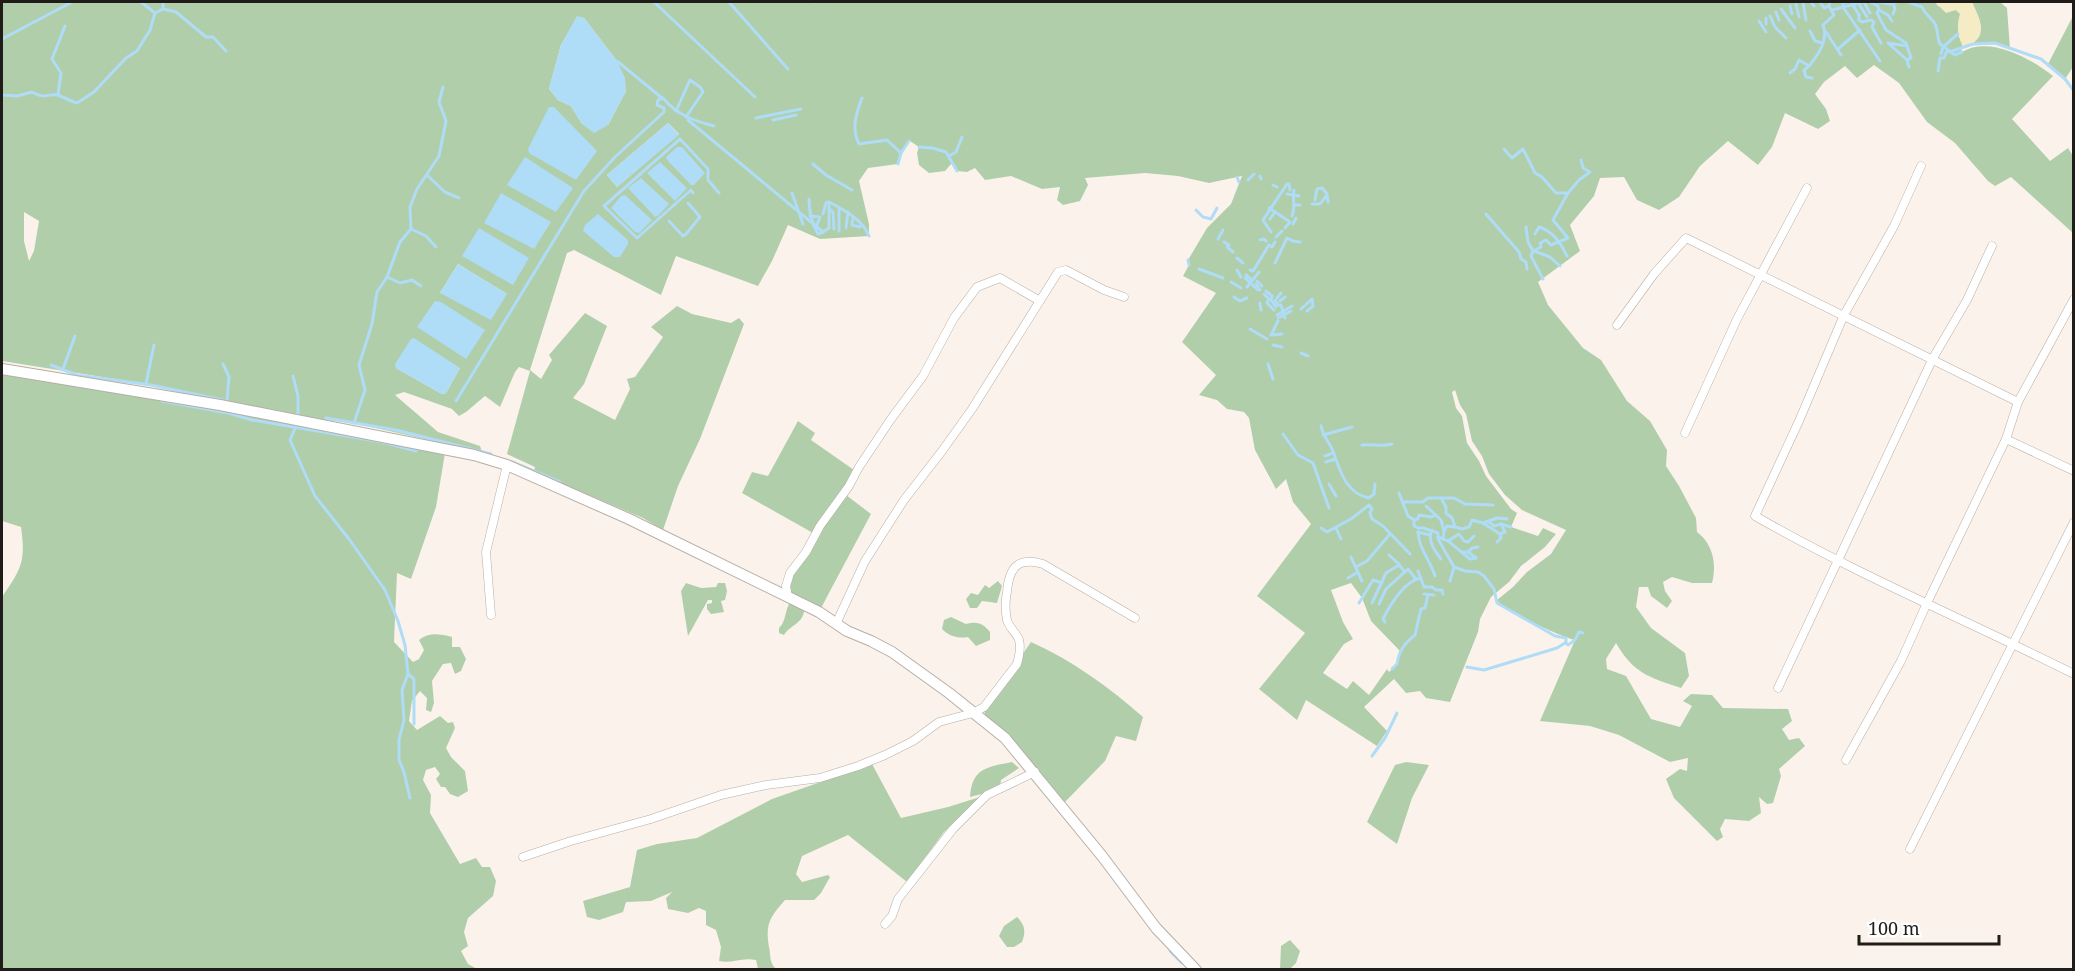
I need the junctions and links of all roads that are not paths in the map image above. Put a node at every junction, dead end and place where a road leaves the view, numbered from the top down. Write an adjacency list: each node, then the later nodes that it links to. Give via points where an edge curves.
1 (1922, 166): 8 (street, via 1894,226)
2 (1807, 188): 4 (street)
3 (1992, 246): 10 (street, via 1967,300)
4 (1760, 274): 8 (street); 9 (street, via 1686,238); 13 (street)
5 (1124, 297): 7 (street, via 1066,270 1058,272)
6 (2073, 299): 12 (street)
7 (1041, 301): 19 (street, via 1000,278 977,287 954,318 923,376 790,573); 23 (street, via 972,409 904,500 865,561)
8 (1844, 315): 10 (street); 18 (street, via 1755,516)
9 (1617, 326)
10 (1933, 358): 12 (street); 18 (street)
11 (2, 369): 15 (street, via 220,405 474,455)
12 (2018, 402): 14 (street)
13 (1685, 433)
14 (2006, 439): 16 (street); 20 (street)
15 (507, 465): 19 (street); 21 (street, via 486,552)
16 (2073, 471)
17 (2073, 522): 24 (street)
18 (1836, 560): 20 (street); 26 (street)
19 (788, 597): 23 (street)
20 (1927, 603): 24 (street); 28 (street, via 1901,661)
21 (491, 615)
22 (1135, 618): 27 (street, via 1043,564 1022,562 1008,578 1005,604 1008,624 1019,639 1017,664 984,707)
23 (836, 624): 27 (street, via 891,652)
24 (2014, 644): 25 (street); 30 (street)
25 (2073, 674)
26 (1778, 688)
27 (973, 712): 29 (street, via 1005,738); 31 (street, via 939,722 913,741 858,766 820,778 721,795)
28 (1846, 760)
29 (1035, 772): 32 (street, via 987,795 959,823 898,899); 33 (street, via 1156,928)
30 (1910, 849)
31 (523, 857)
32 (885, 924)
33 (1196, 969)

